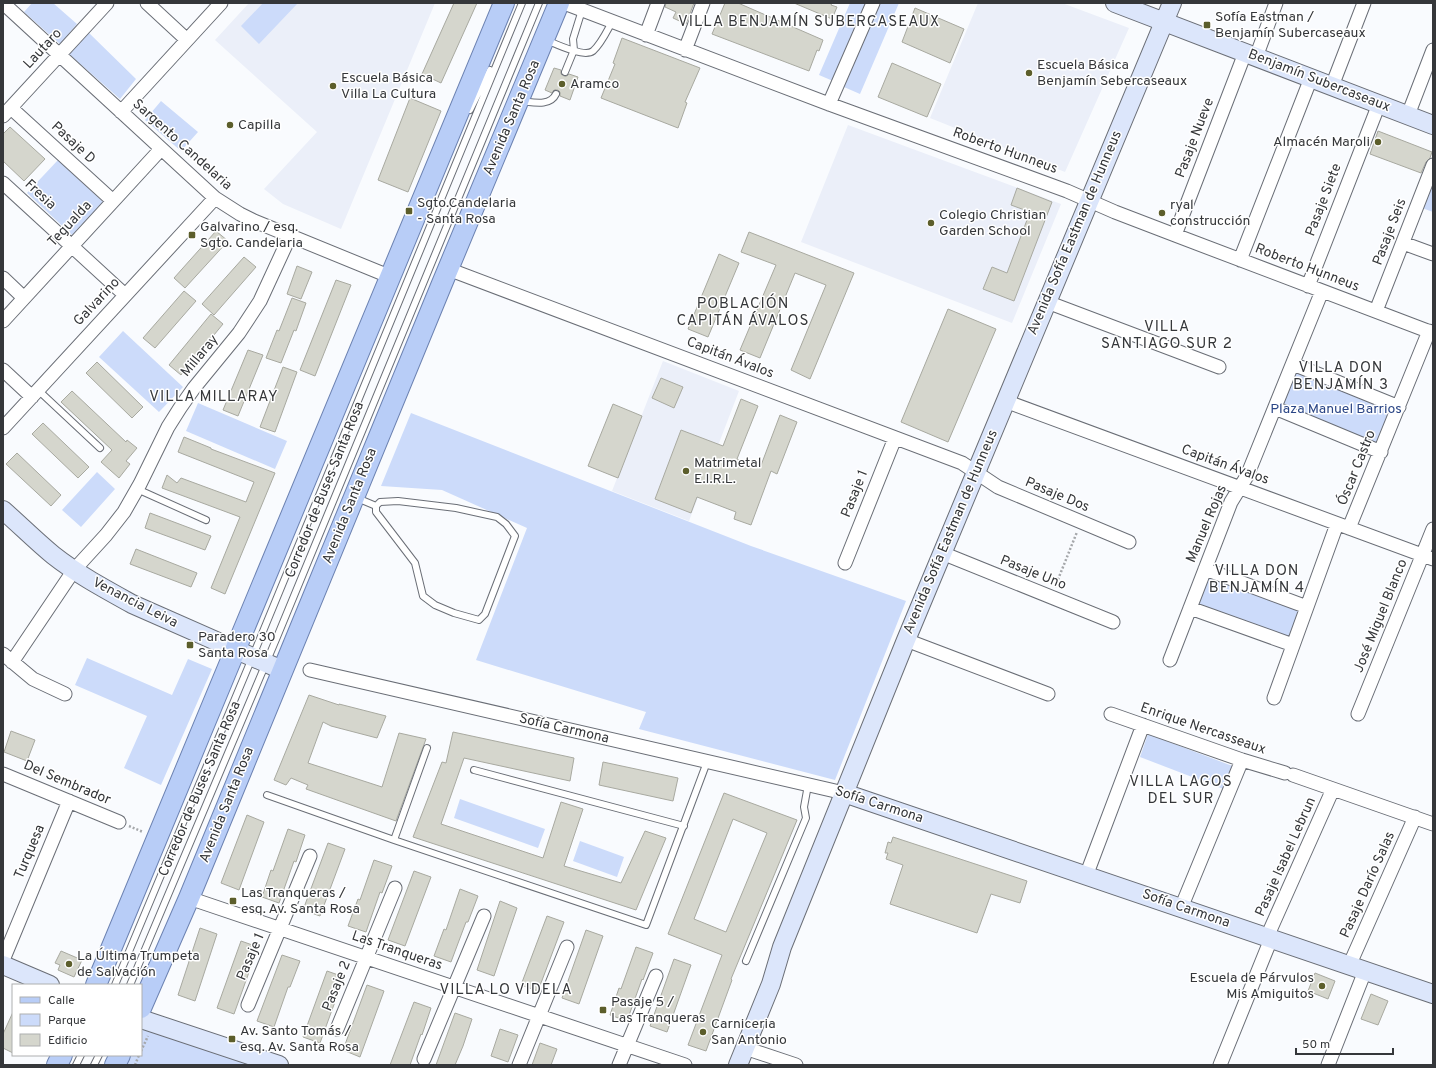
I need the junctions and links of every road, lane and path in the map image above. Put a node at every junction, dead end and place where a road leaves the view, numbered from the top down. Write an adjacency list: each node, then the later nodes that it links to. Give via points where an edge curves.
1 (107, 3): 27 (street, Lautaro)
2 (147, 3): 22 (street)
3 (221, 3): 22 (street)
4 (504, 3): 43 (main road, Avenida Santa Rosa)
5 (522, 3): 21 (lane, Corredor de Buses Santa Rosa)
6 (539, 3): 102 (lane, Corredor de Buses Santa Rosa)
7 (560, 3): 23 (main road, Avenida Santa Rosa)
8 (564, 3): 17 (street, Roberto Hunneus)
9 (658, 3): 20 (street)
10 (703, 3): 25 (street)
11 (873, 3): 34 (street)
12 (1115, 3): 19 (street, Benjamín Subercaseaux)
13 (1172, 3): 19 (street, Avenida Sofía Eastman de Hunneus)
14 (1276, 3): 28 (street, Pasaje Nueve)
15 (1364, 3): 31 (street)
16 (8, 8): 27 (street, Sargento Candelaria)
17 (582, 10): 18 (street, Roberto Hunneus); 24 (lane, via 574,38)
18 (612, 22): 20 (street, Roberto Hunneus); 24 (lane, via 593,51 586,54)
19 (1164, 22): 28 (street, Benjamín Subercaseaux); 47 (street, Avenida Sofía Eastman de Hunneus)
20 (646, 35): 25 (street, Roberto Hunneus)
21 (507, 39): 39 (lane); 102 (lane, Corredor de Buses Santa Rosa)
22 (187, 40): 37 (street)
23 (544, 40): 24 (lane); 33 (main road, Avenida Santa Rosa)
24 (574, 50): 29 (lane)
25 (685, 50): 34 (street, Roberto Hunneus)
26 (1433, 50): 38 (street)
27 (59, 55): 36 (street, Lautaro); 37 (street, Sargento Candelaria)
28 (1250, 55): 30 (street, Benjamín Subercaseaux); 49 (street, Pasaje Nueve)
29 (565, 72)
30 (1311, 78): 31 (street, Benjamín Subercaseaux); 54 (street)
31 (1332, 86): 35 (street, Benjamín Subercaseaux)
32 (556, 94): 33 (lane, via 551,101 545,103)
33 (519, 101): 55 (main road, Avenida Santa Rosa)
34 (829, 104): 47 (street, Roberto Hunneus)
35 (1379, 104): 38 (street, Benjamín Subercaseaux); 58 (street, Pasaje Siete)
36 (7, 112): 48 (street, Pasaje D)
37 (120, 112): 42 (street, Sargento Candelaria)
38 (1408, 115): 40 (street, Benjamín Subercaseaux)
39 (467, 116)
40 (1433, 125)
41 (456, 135): 43 (lane)
42 (161, 150): 46 (street, Sargento Candelaria); 48 (street, Tegualda)
43 (439, 161): 56 (main road, Avenida Santa Rosa)
44 (1433, 165): 51 (street, Pasaje Seis)
45 (3, 183): 52 (street, Fresia)
46 (215, 198): 50 (street, Sargento Candelaria, via 240,214); 60 (street, Galvarino)
47 (1089, 200): 49 (street, Roberto Hunneus); 62 (street, Avenida Sofía Eastman de Hunneus)
48 (113, 201): 52 (street, Tegualda)
49 (1175, 235): 54 (street, Roberto Hunneus)
50 (290, 236): 56 (street, Sargento Candelaria); 79 (street, Millaray, via 260,301 239,333 180,408)
51 (1403, 243): 53 (street); 63 (street, Pasaje Seis)
52 (72, 246): 60 (street, Fresia); 61 (street, Tegualda)
53 (1433, 254)
54 (1240, 260): 58 (street, Roberto Hunneus)
55 (448, 269): 74 (street, Capitán Ávalos); 80 (main road, Avenida Santa Rosa)
56 (391, 277): 102 (main road, Avenida Santa Rosa)
57 (3, 278): 61 (street)
58 (1308, 286): 59 (street, Roberto Hunneus)
59 (1322, 291): 63 (street, Roberto Hunneus); 66 (street, Manuel Rojas)
60 (125, 295): 69 (street, Galvarino)
61 (24, 298): 64 (street, Tegualda)
62 (1047, 302): 67 (street); 70 (street, Avenida Sofía Eastman de Hunneus)
63 (1376, 311): 65 (street, Roberto Hunneus)
64 (3, 321)
65 (1431, 332): 71 (street, Óscar Castro)
66 (1292, 364): 71 (street); 72 (street, Manuel Rojas)
67 (1219, 367)
68 (3, 370): 69 (street)
69 (35, 393): 73 (street, Galvarino); 75 (lane)
70 (1005, 401): 77 (street, Avenida Sofía Eastman de Hunneus); 78 (street, Capitán Ávalos)
71 (1399, 407): 76 (street, Óscar Castro)
72 (1274, 408): 76 (street); 78 (street, Manuel Rojas, via 1247,476)
73 (3, 428)
74 (895, 438): 77 (street, Capitán Ávalos, via 962,463); 91 (street, Pasaje 1)
75 (100, 448)
76 (1381, 452): 86 (street, Óscar Castro)
77 (976, 472): 84 (street, Pasaje Dos, via 998,487); 89 (street, Avenida Sofía Eastman de Hunneus)
78 (1239, 487): 85 (street, Capitán Ávalos); 92 (street, Manuel Rojas)
79 (137, 489): 83 (lane); 93 (street, Millaray, via 115,524)
80 (354, 496): 81 (lane); 102 (main road, Avenida Santa Rosa)
81 (376, 506): 81 (lane, via 376,512 415,563 423,596 435,605 479,620 485,614 515,536 512,530 497,517 456,508 398,501 380,502)
82 (3, 510): 93 (street, Venancia Leiva, via 54,556)
83 (206, 520)
84 (1081, 522): 88 (street, Pasaje Dos); 94 (path)
85 (1337, 524): 86 (street, Capitán Ávalos); 95 (street, Óscar Castro)
86 (1350, 528): 90 (street, Capitán Ávalos)
87 (1433, 529): 90 (street, José Miguel Blanco)
88 (1129, 542)
89 (942, 553): 94 (street, Pasaje Uno); 98 (street, Avenida Sofía Eastman de Hunneus)
90 (1428, 557): 108 (street, José Miguel Blanco)
91 (845, 563)
92 (1205, 569): 95 (street); 96 (street, Manuel Rojas)
93 (74, 570): 100 (street, Millaray); 102 (street, Venancia Leiva, via 132,604)
94 (1051, 597): 97 (street, Pasaje Uno)
95 (1307, 607): 99 (street, Óscar Castro)
96 (1190, 608): 99 (street); 101 (street, Manuel Rojas)
97 (1113, 622)
98 (906, 640): 105 (street); 117 (street, Avenida Sofía Eastman de Hunneus)
99 (1294, 645): 106 (street, Óscar Castro)
100 (8, 658): 104 (street, via 33,679)
101 (1170, 660)
102 (259, 661): 124 (main road, Avenida Santa Rosa); 129 (main road, Avenida Santa Rosa); 143 (lane, Corredor de Buses Santa Rosa); 144 (lane, Corredor de Buses Santa Rosa)
103 (310, 670): 112 (street, Sofía Carmona)
104 (65, 694)
105 (1048, 694)
106 (1274, 698)
107 (1111, 714): 109 (street, Enrique Nercasseaux)
108 (1358, 714)
109 (1143, 725): 111 (street, Enrique Nercasseaux); 127 (street)
110 (427, 748): 125 (lane)
111 (1242, 760): 116 (street, Enrique Nercasseaux); 130 (street)
112 (707, 762): 115 (street, Sofía Carmona); 123 (lane)
113 (474, 770): 123 (lane)
114 (3, 774): 119 (street, Del Sembrador)
115 (808, 784): 117 (street, Sofía Carmona); 137 (lane, via 804,807 806,818)
116 (1333, 789): 120 (street, Enrique Nercasseaux); 133 (street, Pasaje Isabel Lebrun)
117 (844, 792): 127 (street, Sofía Carmona); 153 (street, Avenida Sofía Eastman de Hunneus, via 782,946 771,984)
118 (267, 795): 125 (lane)
119 (69, 801): 121 (street, Del Sembrador); 136 (street, Turquesa)
120 (1415, 817): 122 (street, Enrique Nercasseaux); 139 (street, Pasaje Darío Salas)
121 (119, 822): 124 (path)
122 (1433, 824)
123 (684, 826): 125 (lane, via 646,925)
124 (158, 838): 142 (main road, Avenida Santa Rosa)
125 (394, 840)
126 (310, 856): 132 (street, Pasaje 1)
127 (1086, 876): 130 (street, Sofía Carmona)
128 (395, 888): 135 (street, Pasaje 2)
129 (189, 898): 132 (street, Las Tranqueras); 148 (main road, Avenida Santa Rosa)
130 (1181, 908): 133 (street, Sofía Carmona)
131 (484, 916): 145 (street)
132 (280, 928): 135 (street, Las Tranqueras); 147 (street, Pasaje 1)
133 (1269, 938): 139 (street, Sofía Carmona); 170 (street, Pasaje Isabel Lebrun)
134 (567, 947): 149 (street)
135 (366, 958): 145 (street, Las Tranqueras); 151 (street, Pasaje 2)
136 (3, 960)
137 (746, 961)
138 (3, 965): 141 (street)
139 (1357, 968): 146 (street, Sofía Carmona); 171 (street, Pasaje Darío Salas)
140 (656, 976): 152 (street)
141 (48, 984)
142 (96, 984)
143 (115, 984)
144 (130, 984)
145 (454, 987): 149 (street, Las Tranqueras); 159 (street)
146 (1432, 990)
147 (248, 1005)
148 (142, 1006)
149 (539, 1016): 152 (street, Las Tranqueras); 165 (street)
150 (142, 1027): 154 (path, via 148,1036); 164 (street)
151 (337, 1029)
152 (627, 1045): 166 (street); 167 (street, Las Tranqueras)
153 (745, 1048): 168 (street, Avenida Sofía Eastman de Hunneus); 169 (street)
154 (142, 1049)
155 (62, 1056): 160 (main road)
156 (80, 1056): 161 (lane)
157 (98, 1056): 162 (lane)
158 (120, 1056): 163 (main road)
159 (424, 1059)
160 (57, 1065)
161 (76, 1065)
162 (94, 1065)
163 (115, 1065)
164 (279, 1065)
165 (519, 1065)
166 (619, 1065)
167 (685, 1065)
168 (738, 1065)
169 (796, 1065)
170 (1220, 1065)
171 (1328, 1065)

